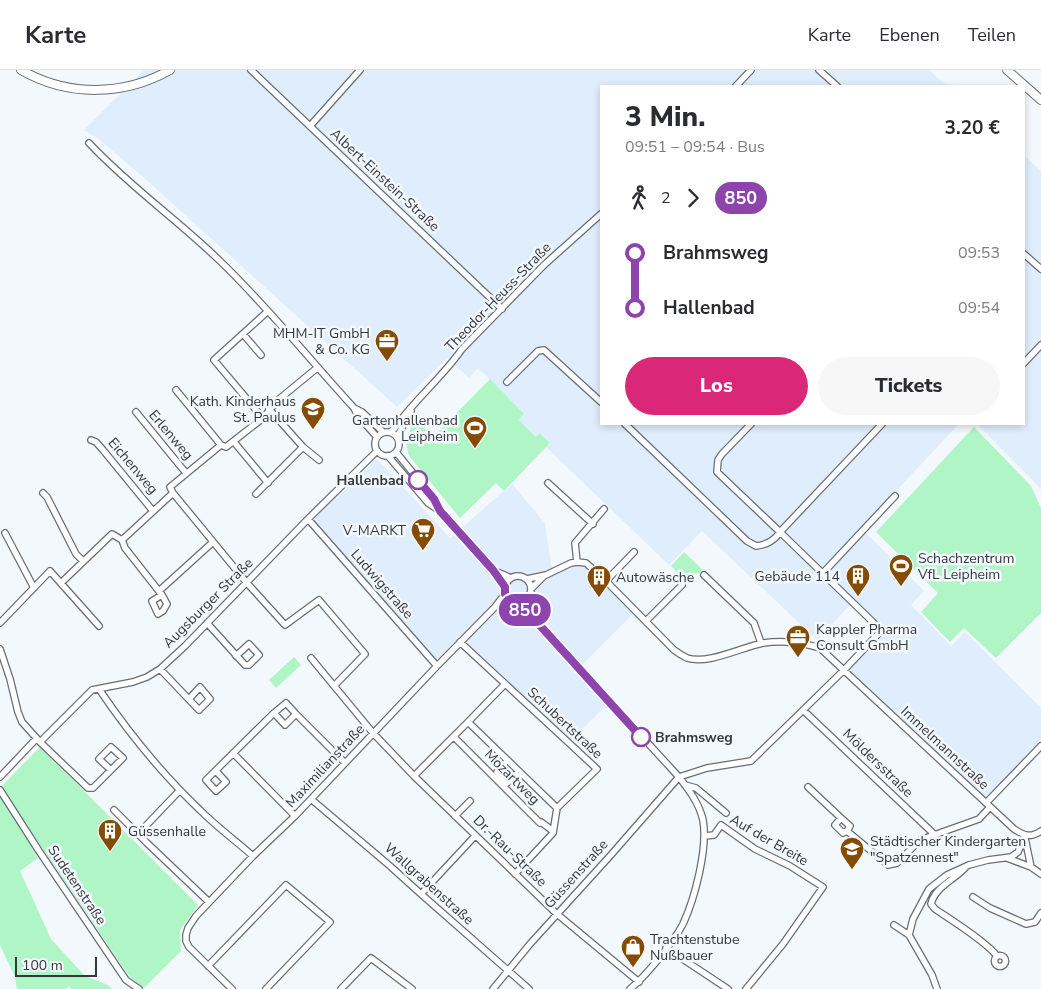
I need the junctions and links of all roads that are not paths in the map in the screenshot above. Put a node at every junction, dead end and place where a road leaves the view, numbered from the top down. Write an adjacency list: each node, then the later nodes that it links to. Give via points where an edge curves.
1 (21, 70): 2 (main road, via 69,88 95,91 145,82)
2 (170, 70)
3 (251, 70): 13 (street, Albert-Einstein-Straße)
4 (360, 70): 13 (street)
5 (751, 70): 8 (street)
6 (819, 70): 9 (street)
7 (1007, 70): 10 (main road)
8 (737, 85)
9 (836, 85)
10 (1024, 85)
11 (1025, 86): 12 (main road)
12 (1041, 100)
13 (310, 126): 18 (street, Albert-Einstein-Straße)
14 (89, 143): 19 (street, via 218,259)
15 (600, 215): 18 (street, Theodor-Heuss-Straße, via 544,265)
16 (1025, 255): 17 (street)
17 (1041, 269)
18 (502, 309): 28 (street, Theodor-Heuss-Straße)
19 (268, 311): 20 (street); 24 (street)
20 (244, 334): 22 (street); 32 (street, via 214,360)
21 (1041, 345): 23 (street)
22 (261, 355)
23 (1025, 362)
24 (317, 368): 29 (street); 30 (street)
25 (507, 382): 27 (street, via 538,351 544,350)
26 (176, 390): 42 (street)
27 (600, 401)
28 (416, 402): 37 (street, Theodor-Heuss-Straße); 39 (street, Theodor-Heuss-Straße)
29 (354, 408): 36 (street); 38 (street)
30 (269, 409): 32 (street); 43 (street)
31 (136, 412): 48 (street, Erlenweg)
32 (263, 418): 41 (street)
33 (626, 425): 60 (street, via 747,541 756,546 764,545)
34 (750, 425): 60 (street, via 722,454 717,472)
35 (881, 425): 60 (street)
36 (383, 432): 37 (street); 38 (street)
37 (390, 432): 39 (street)
38 (376, 437): 44 (street)
39 (397, 437): 45 (street)
40 (91, 440): 56 (street, Eichenweg, via 104,450)
41 (234, 442): 42 (street, via 226,447); 49 (street)
42 (221, 445): 48 (street)
43 (303, 447): 47 (street); 49 (street)
44 (377, 451): 46 (street); 58 (street, Augsburger Straße)
45 (396, 452): 46 (street); 57 (street)
46 (388, 456): 57 (street, via 428,503)
47 (320, 460)
48 (186, 473): 52 (street, via 170,487)
49 (268, 483): 53 (street)
50 (548, 483): 59 (street)
51 (43, 493): 65 (street)
52 (173, 493): 56 (street); 63 (street)
53 (256, 494)
54 (895, 496): 68 (street)
55 (604, 509): 59 (street)
56 (153, 511): 62 (street)
57 (440, 511): 67 (street)
58 (308, 519): 75 (street, Augsburger Straße); 95 (street, Ludwigstraße)
59 (593, 524): 66 (street, via 575,543)
60 (780, 532): 68 (street)
61 (6, 533): 78 (street)
62 (122, 540): 63 (street, via 124,548 160,593); 65 (street, via 112,534)
63 (214, 542): 75 (street)
64 (634, 552): 73 (street)
65 (83, 561): 74 (street)
66 (578, 562): 69 (street); 73 (street, Immelmannstraße, via 590,566)
67 (493, 570): 71 (street); 77 (street)
68 (823, 573): 97 (street, via 878,627 879,634)
69 (546, 575): 72 (street); 79 (street)
70 (704, 575): 91 (street, via 754,623)
71 (511, 578): 72 (street, via 520,576); 77 (street)
72 (526, 579): 79 (street)
73 (606, 580): 86 (street, Immelmannstraße)
74 (62, 582): 78 (street, via 50,571); 89 (street)
75 (246, 583): 88 (street, Augsburger Straße); 99 (street, via 285,625 319,600 365,654)
76 (682, 585): 86 (street)
77 (505, 587): 80 (street)
78 (34, 588): 87 (street)
79 (531, 589): 81 (street)
80 (505, 594): 82 (street); 84 (street, Maximilianstraße)
81 (528, 598): 83 (street); 85 (street)
82 (510, 600): 83 (street); 84 (street, Maximilianstraße)
83 (517, 603): 85 (street)
84 (495, 607): 90 (street, Maximilianstraße)
85 (535, 620): 118 (street)
86 (646, 620): 91 (street, Immelmannstraße, via 674,650 688,658 708,658)
87 (0, 623)
88 (207, 624): 93 (street); 96 (street, Augsburger Straße)
89 (100, 626)
90 (460, 642): 95 (street, Maximilianstraße); 98 (street, Schubertstraße)
91 (761, 643): 97 (street, Immelmannstraße, via 792,642 820,648)
92 (0, 649): 108 (street, via 22,722)
93 (236, 656)
94 (312, 658): 99 (street, Dr.-Rau-Straße)
95 (436, 666): 106 (street, Maximilianstraße)
96 (160, 668): 100 (street, Augsburger Straße, via 147,677); 101 (street)
97 (844, 670): 102 (street); 125 (street, Immelmannstraße)
98 (505, 684): 105 (street); 126 (street, Schubertstraße, via 597,769)
99 (334, 686): 106 (street, Dr.-Rau-Straße)
100 (99, 689): 108 (street, Augsburger Straße, via 92,690); 122 (street, via 123,723)
101 (189, 699)
102 (803, 710): 118 (street, via 751,761 707,768); 136 (street, Möldersstraße)
103 (274, 713): 104 (street, via 286,703); 104 (street, via 285,725); 110 (street)
104 (296, 714): 112 (street)
105 (468, 722): 107 (street); 111 (street)
106 (373, 733): 112 (street, Maximilianstraße); 116 (street, Dr.-Rau-Straße)
107 (454, 736): 116 (street); 134 (street, Mozartweg, via 540,823)
108 (38, 741): 113 (street, via 88,788 93,788); 117 (street, Augsburger Straße)
109 (1041, 746): 125 (street)
110 (233, 753): 114 (street); 129 (street)
111 (507, 760): 115 (street); 115 (street, via 497,772 507,783)
112 (344, 763): 123 (street, Maximilianstraße)
113 (111, 770)
114 (216, 771)
115 (518, 772): 126 (street)
116 (414, 776): 130 (street, Dr.-Rau-Straße)
117 (0, 777)
118 (679, 777): 119 (street); 150 (street, Güssenstraße)
119 (685, 785): 128 (street, via 696,788); 138 (street, via 697,803)
120 (808, 787): 131 (street)
121 (0, 790): 158 (street, Sudetenstraße, via 126,980)
122 (180, 790): 135 (street); 140 (street)
123 (311, 799): 129 (street, Maximilianstraße); 146 (street, Wallgrabenstraße)
124 (470, 801): 130 (street, Dr.-Rau-Straße)
125 (988, 805): 136 (street, via 979,819); 139 (street, Immelmannstraße)
126 (557, 808): 134 (street)
127 (114, 810): 135 (street)
128 (726, 813)
129 (295, 816): 140 (street, Maximilianstraße)
130 (455, 816): 137 (street, Dr.-Rau-Straße)
131 (841, 818): 132 (street, via 850,826); 132 (street, via 835,825 843,833)
132 (847, 831): 136 (street, via 888,865 896,862 920,840)
133 (1041, 831): 139 (street)
134 (553, 832): 144 (street)
135 (139, 833): 148 (street)
136 (935, 835)
137 (475, 836): 144 (street, Dr.-Rau-Straße); 146 (street)
138 (705, 836): 153 (street, via 693,893 682,924); 168 (street, Auf der Breite, via 714,835 721,825 755,849 823,887)
139 (1025, 836): 141 (street, via 1018,852); 143 (street)
140 (254, 856): 148 (street, Maximilianstraße)
141 (1005, 858): 142 (street); 143 (street)
142 (969, 865): 152 (street, via 947,875 929,889 913,919); 154 (street, via 944,884 931,904)
143 (1032, 867): 145 (street)
144 (515, 874): 150 (street, Dr.-Rau-Straße)
145 (1041, 874)
146 (421, 894): 156 (street, Wallgrabenstraße)
147 (973, 897): 149 (street, via 1026,924 1035,922)
148 (209, 902): 155 (street, Maximilianstraße, via 188,928 186,941)
149 (1041, 913)
150 (557, 914): 156 (street, Güssenstraße); 157 (street, Dr.-Rau-Straße)
151 (894, 925): 152 (street)
152 (909, 935): 169 (street)
153 (666, 948): 157 (street); 167 (street)
154 (997, 956)
155 (208, 966): 159 (street); 160 (street, via 286,885 330,922)
156 (507, 971): 163 (street, Güssenstraße); 164 (street, Wallgrabenstraße)
157 (639, 982): 165 (street); 166 (street)
158 (139, 989)
159 (232, 989)
160 (266, 989)
161 (340, 989): 162 (street, via 372,958)
162 (412, 989)
163 (493, 989)
164 (529, 989)
165 (630, 989)
166 (641, 989)
167 (728, 989)
168 (746, 989)
169 (937, 989)

